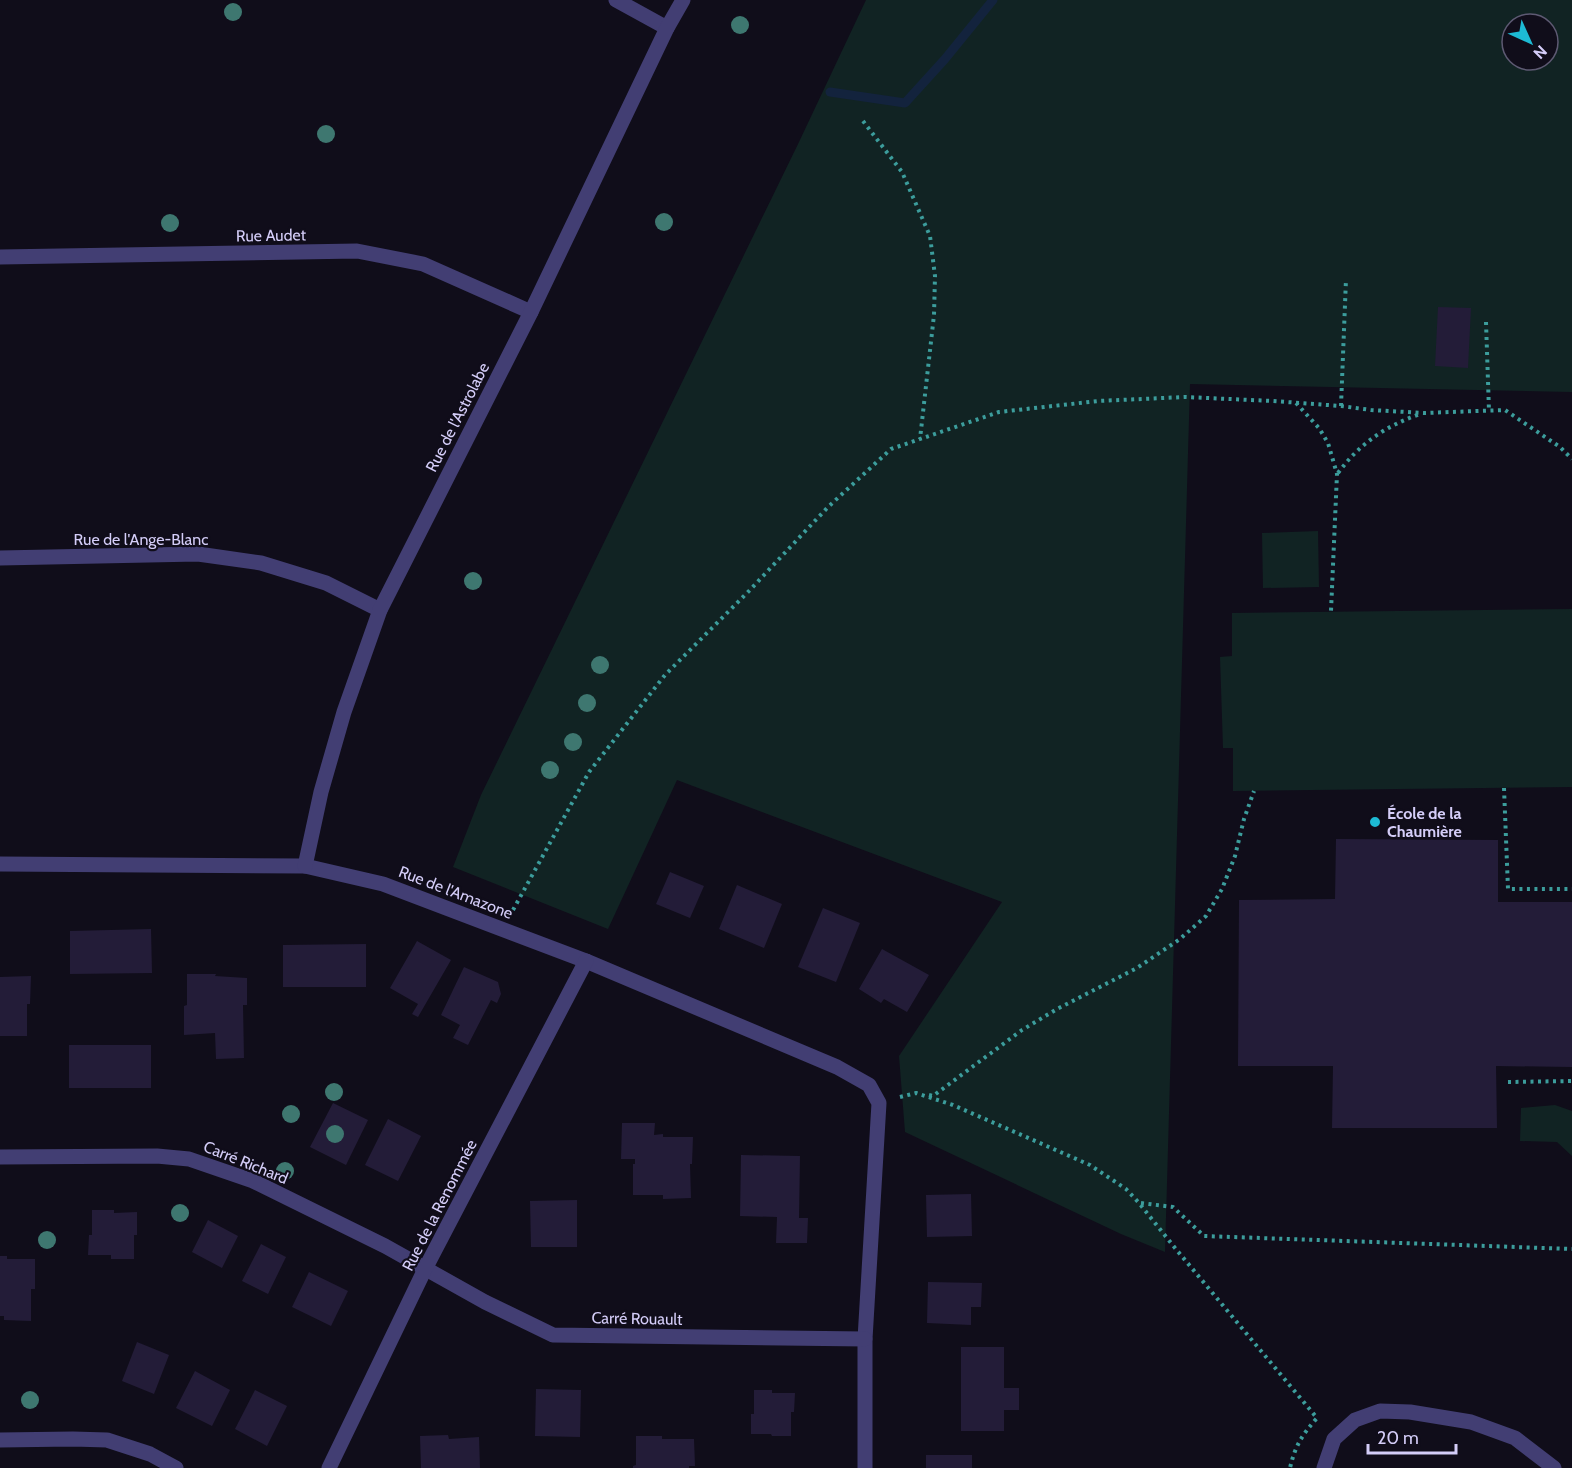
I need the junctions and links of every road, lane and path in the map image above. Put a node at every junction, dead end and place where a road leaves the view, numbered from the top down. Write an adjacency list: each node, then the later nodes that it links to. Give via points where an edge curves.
1 (616, 0): 3 (street)
2 (683, 0): 3 (street, Rue de l'Astrolabe)
3 (667, 28): 7 (street, Rue de l'Astrolabe)
4 (864, 121): 13 (path, via 902,172 930,236 934,315)
5 (0, 257): 7 (street, Rue Audet, via 357,251 423,264)
6 (1346, 279): 10 (path)
7 (531, 312): 17 (street, Rue de l'Astrolabe)
8 (1486, 322): 11 (path)
9 (1296, 403): 10 (path); 13 (path, via 1185,397 1098,401 999,412); 15 (path, via 1328,443)
10 (1341, 406): 12 (path)
11 (1489, 411): 12 (path); 14 (path, via 1505,410)
12 (1424, 413): 15 (path, via 1368,440)
13 (920, 439): 24 (path, via 891,449 875,463 665,675 589,772)
14 (1572, 459)
15 (1337, 474): 18 (path)
16 (0, 558): 17 (street, Rue de l'Ange-Blanc, via 198,554 261,563 326,583)
17 (380, 610): 22 (street, Rue de l'Astrolabe, via 344,712)
18 (1331, 611)
19 (1504, 788): 23 (path, via 1508,889)
20 (1254, 791): 28 (path, via 1235,856 1206,916 1137,968 1022,1030 933,1096)
21 (0, 864): 22 (street, Rue de l'Amazone)
22 (305, 866): 24 (street, Rue de l'Amazone, via 383,884)
23 (1572, 889)
24 (503, 929): 25 (street, Rue de l'Amazone)
25 (586, 961): 29 (street, Rue de l'Amazone, via 837,1066 869,1085); 33 (street, Rue de la Renommée)
26 (1572, 1081): 27 (path)
27 (1508, 1082)
28 (916, 1093): 29 (path); 31 (path, via 953,1105 1090,1165)
29 (879, 1103): 34 (street)
30 (0, 1157): 33 (street, Carré Richard, via 189,1159 253,1181)
31 (1140, 1203): 32 (path, via 1173,1207 1204,1236); 39 (path, via 1317,1418 1294,1450)
32 (1572, 1249)
33 (425, 1269): 34 (street, Carré Rouault, via 554,1335); 37 (street, Rue de la Renommée)
34 (865, 1339): 38 (street)
35 (0, 1440): 36 (street, via 106,1440 150,1454)
36 (176, 1468)
37 (329, 1468)
38 (865, 1468)
39 (1290, 1468)
40 (1324, 1468): 41 (street, via 1334,1439 1356,1420 1380,1411 1472,1422 1515,1438)
41 (1554, 1468)

